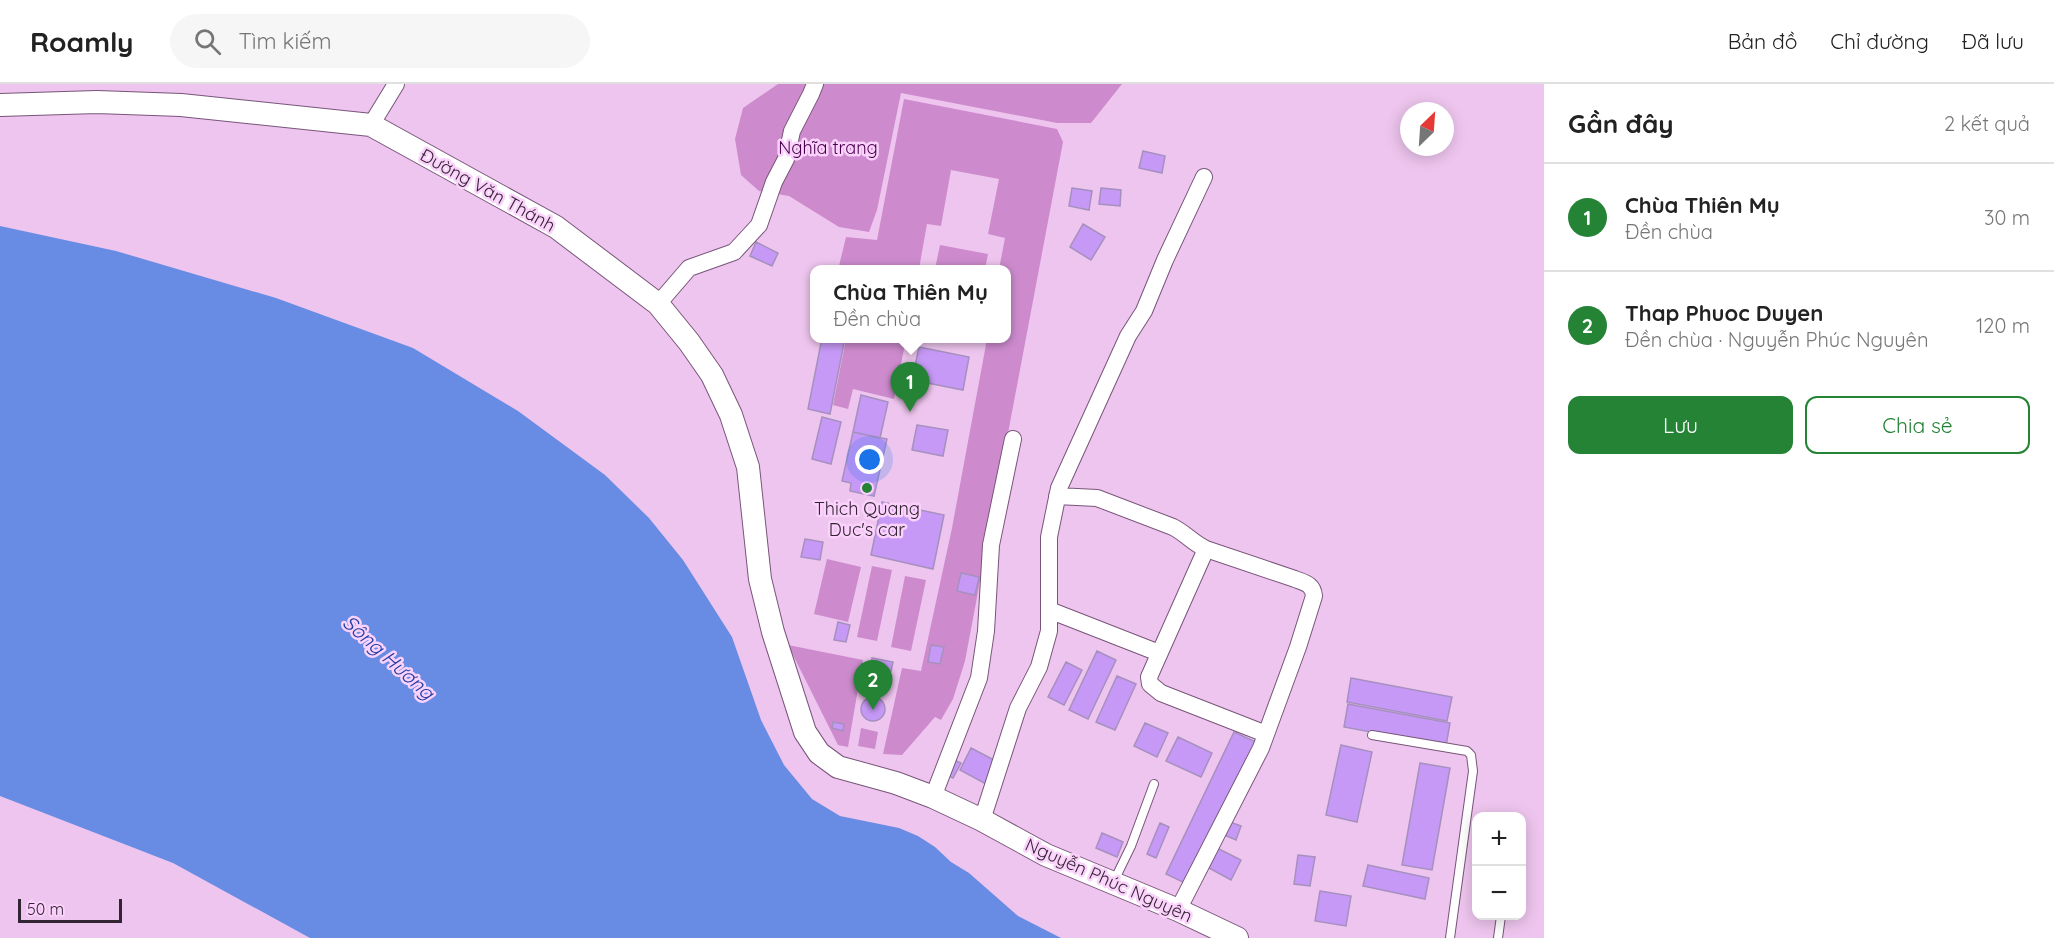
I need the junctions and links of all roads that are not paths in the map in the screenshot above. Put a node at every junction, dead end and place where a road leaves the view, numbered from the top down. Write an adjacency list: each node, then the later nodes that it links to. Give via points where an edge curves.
1 (396, 84): 4 (street)
2 (815, 84): 6 (street, via 792,131 786,159 759,225 734,252 688,268)
3 (0, 105): 4 (main road, Đường Văn Thánh, via 181,105)
4 (371, 125): 6 (main road, Đường Văn Thánh, via 556,227)
5 (1204, 177): 8 (street, via 1144,311 1095,406)
6 (658, 304): 15 (main road, Đường Văn Thánh, via 712,375 731,415 748,467 760,579 805,732 819,753 838,767)
7 (1013, 440): 15 (street, via 991,544 979,678)
8 (1057, 496): 9 (street, via 1097,498 1184,532); 10 (street, via 1049,537)
9 (1206, 549): 11 (street); 12 (street, via 1309,584 1313,589 1298,647)
10 (1049, 610): 11 (street); 16 (street, via 1049,632 1039,667 1018,708)
11 (1159, 653): 12 (street, via 1149,677 1154,688)
12 (1266, 734): 18 (street)
13 (1372, 735): 21 (lane, via 1472,755)
14 (1154, 784): 17 (lane)
15 (933, 797): 16 (main road, Nguyễn Phúc Nguyên)
16 (982, 820): 17 (main road, Nguyễn Phúc Nguyên, via 1046,855)
17 (1112, 884): 18 (main road, Nguyễn Phúc Nguyên)
18 (1178, 910): 20 (main road, Nguyễn Phúc Nguyên)
19 (1500, 920): 22 (lane)
20 (1237, 938)
21 (1450, 938)
22 (1498, 938)

